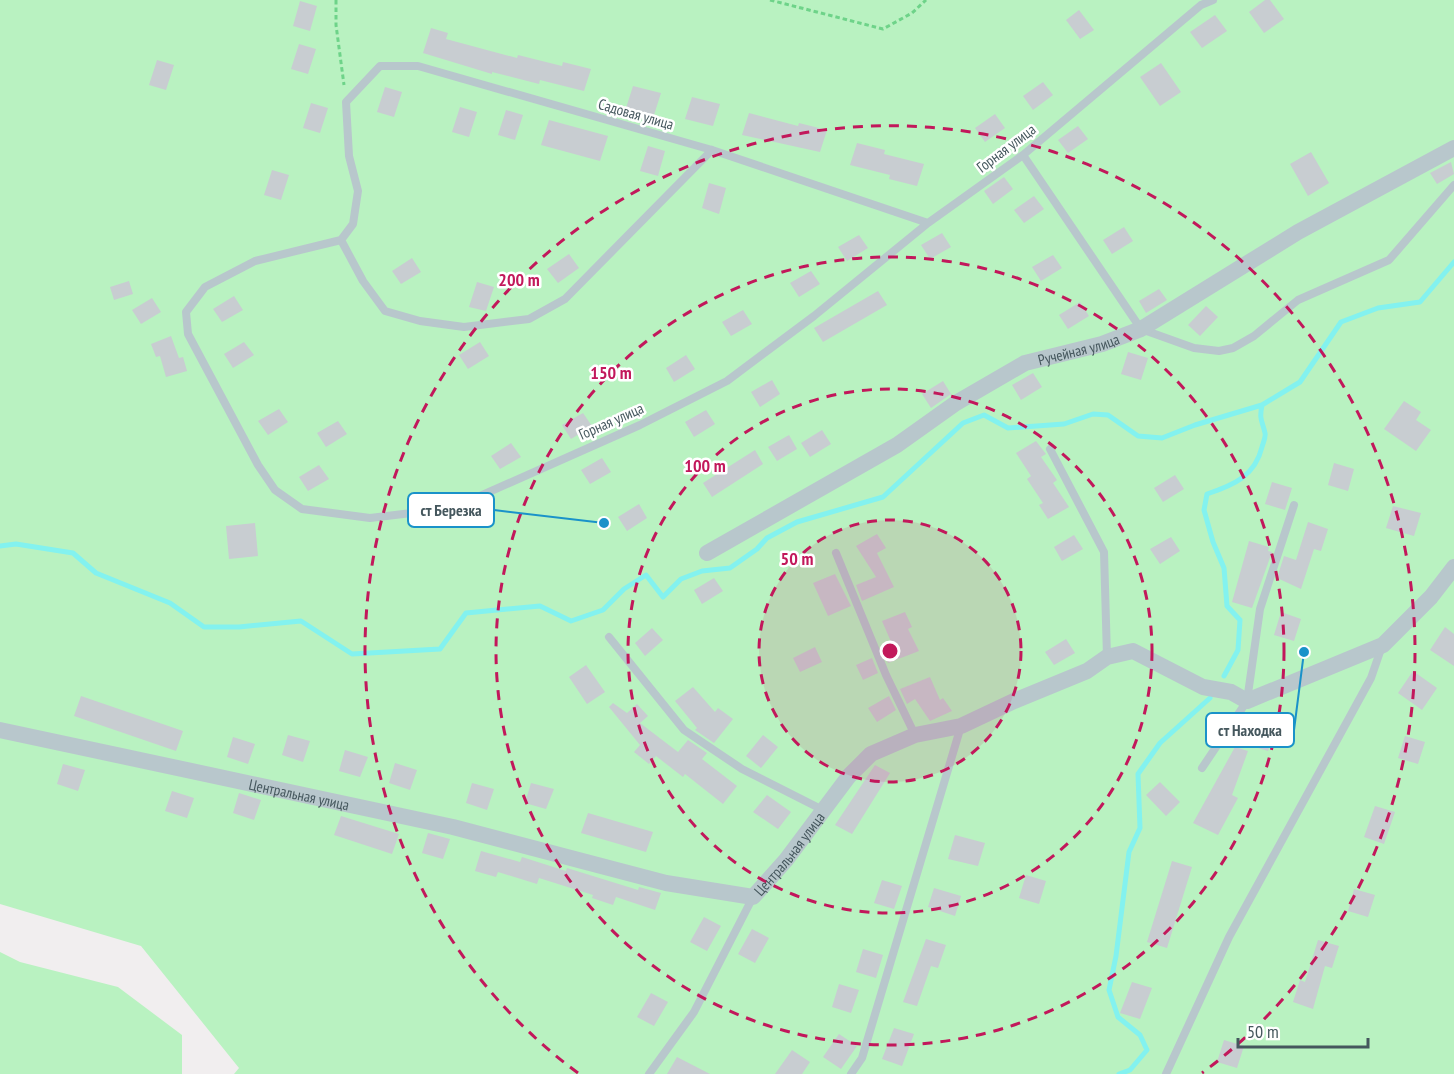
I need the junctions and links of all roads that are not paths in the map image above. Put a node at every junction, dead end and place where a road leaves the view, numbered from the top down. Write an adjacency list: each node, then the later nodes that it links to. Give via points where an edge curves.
1 (1213, 0): 4 (lane, Горная улица, via 1201,5)
2 (1454, 148): 8 (street, Ручейная улица, via 1298,232)
3 (712, 150): 6 (lane, Садовая улица); 7 (lane, via 565,299 529,319 464,327 385,311); 7 (lane, Садовая улица, via 418,66 380,66 346,102 349,156 358,191 353,224)
4 (1023, 154): 6 (lane, Горная улица); 8 (lane)
5 (1454, 185): 8 (lane, via 1389,260 1298,300 1233,348 1194,348)
6 (928, 223): 7 (lane, Горная улица, via 727,381 453,508 370,518 303,509 275,490 188,334 186,312 205,287 255,261)
7 (341, 240)
8 (1141, 329): 11 (street, Ручейная улица, via 1102,344 1025,363 956,403 897,445)
9 (1050, 449): 16 (lane, via 1104,552)
10 (1294, 505): 17 (lane, via 1260,609)
11 (707, 553)
12 (836, 553): 20 (lane)
13 (1454, 567): 15 (street, via 1431,597)
14 (609, 637): 22 (lane, via 684,730 742,769)
15 (1383, 645): 17 (street); 26 (lane, via 1371,678 1229,937)
16 (1107, 657): 17 (street, Центральная улица, via 1133,651 1203,687 1231,692); 18 (street, Центральная улица, via 1087,671)
17 (1247, 701): 21 (lane)
18 (961, 726): 20 (street, Центральная улица); 25 (lane, via 862,1058)
19 (0, 730): 23 (street, Центральная улица, via 453,827 666,883)
20 (915, 735): 22 (street, Центральная улица, via 872,754)
21 (1202, 768)
22 (823, 810): 23 (street, Центральная улица)
23 (753, 897): 24 (lane, via 694,1012)
24 (649, 1074)
25 (851, 1074)
26 (1166, 1074)

